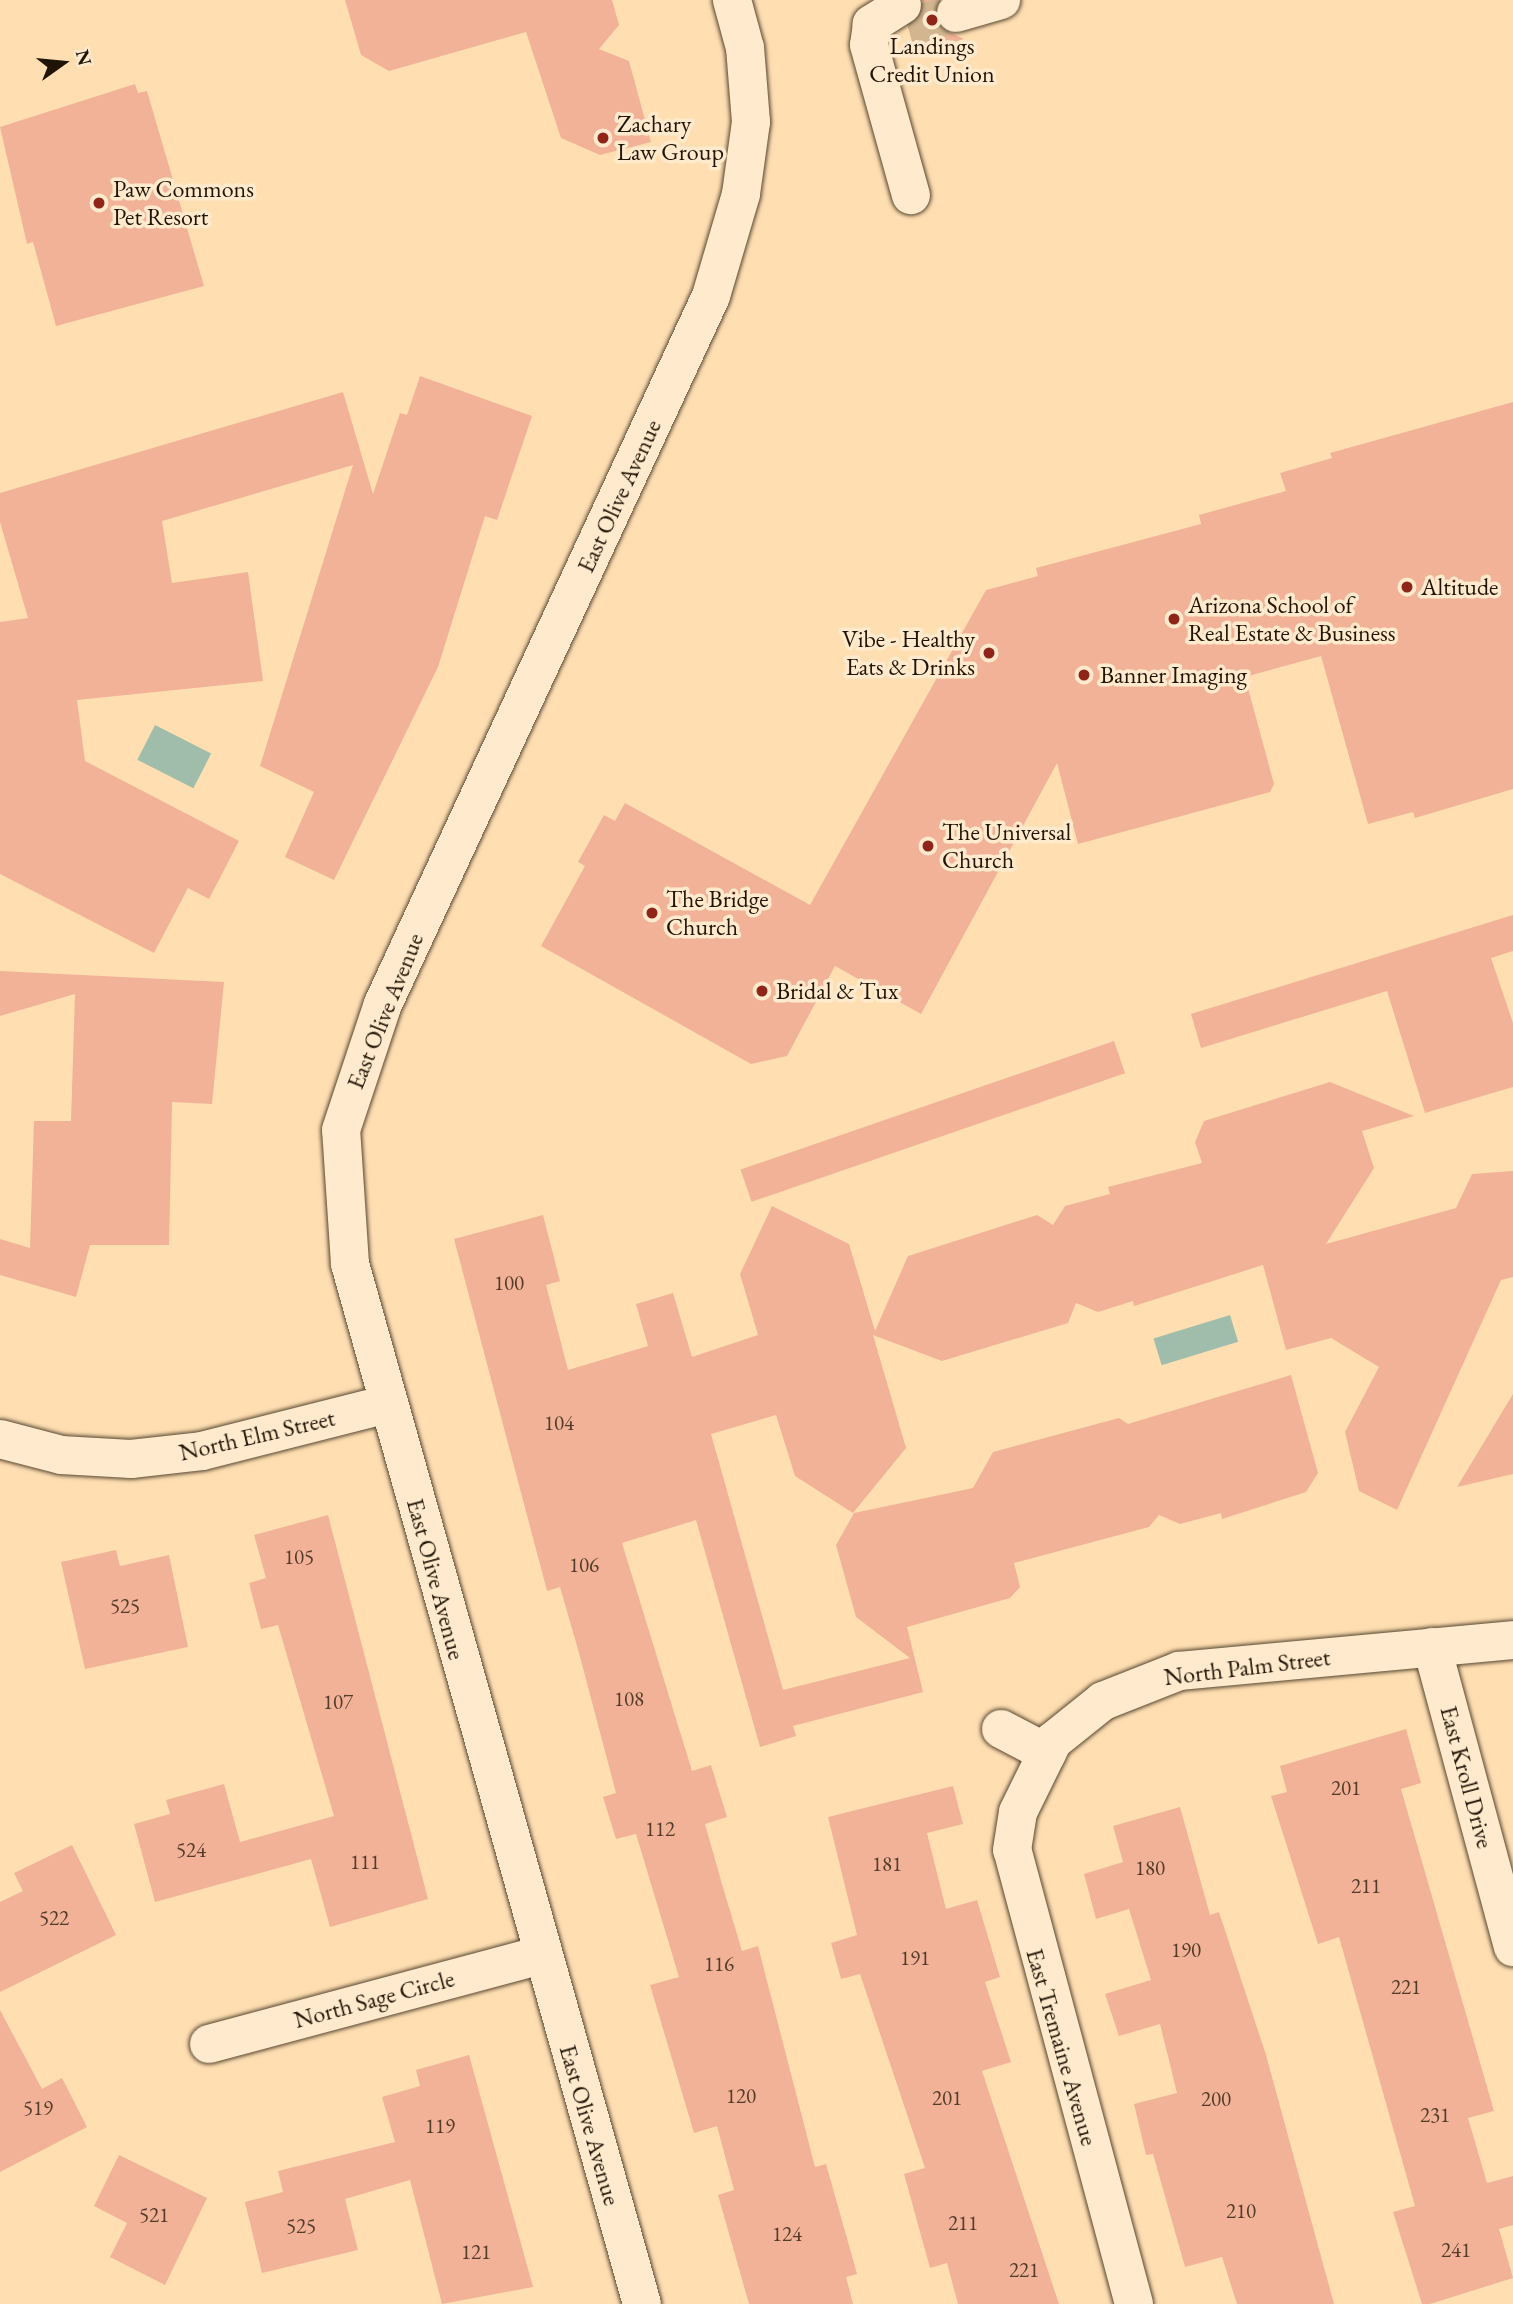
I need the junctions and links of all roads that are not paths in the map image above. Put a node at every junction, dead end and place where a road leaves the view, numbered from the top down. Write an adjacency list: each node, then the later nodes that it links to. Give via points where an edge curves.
1 (732, 0): 6 (street, East Olive Avenue, via 745,48 751,122 741,194 711,296 383,1004 341,1129 350,1264)
2 (1001, 0): 3 (street)
3 (956, 13)
4 (905, 16): 5 (street, via 872,24 874,63)
5 (911, 194)
6 (388, 1404): 7 (street, North Elm Street, via 202,1451 131,1458 61,1455); 14 (street, East Olive Avenue)
7 (0, 1439)
8 (1513, 1640): 9 (street, North Palm Street)
9 (1432, 1647): 11 (street, North Palm Street, via 1179,1671 1102,1701 1076,1718); 13 (street, East Kroll Drive)
10 (1001, 1729): 11 (street)
11 (1047, 1753): 12 (street, North Palm Street)
12 (1029, 1788): 17 (street, East Tremaine Avenue, via 1012,1850 1017,1884)
13 (1513, 1947)
14 (540, 1955): 15 (street, North Sage Circle); 16 (street, East Olive Avenue)
15 (208, 2044)
16 (642, 2304)
17 (1135, 2304)

